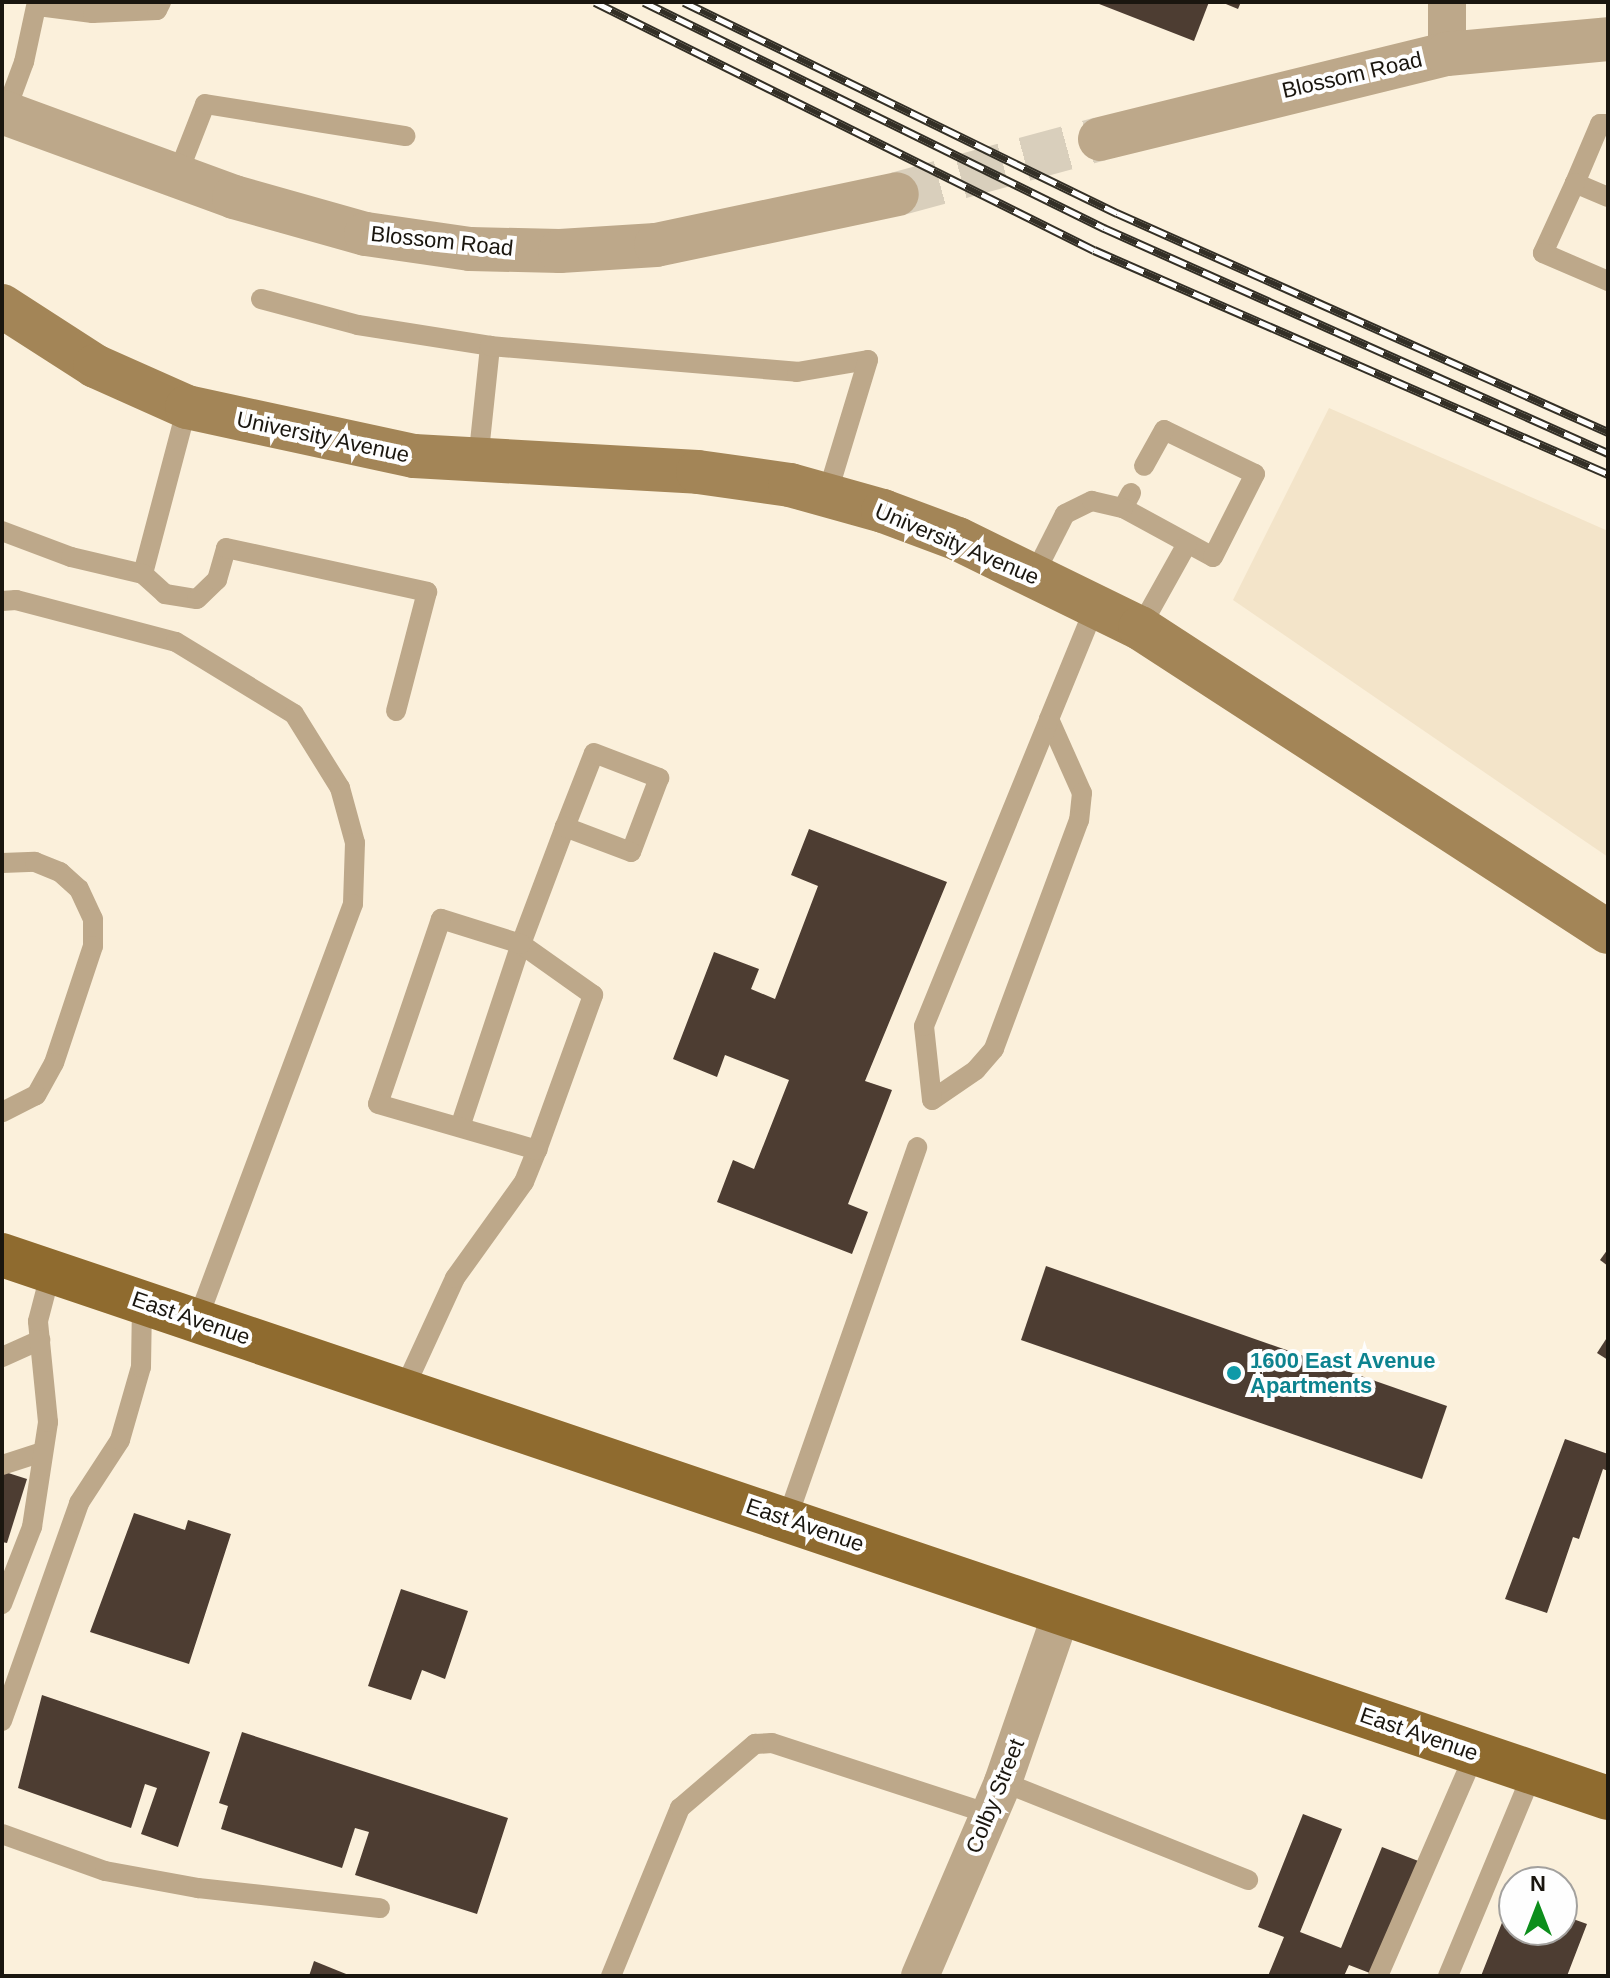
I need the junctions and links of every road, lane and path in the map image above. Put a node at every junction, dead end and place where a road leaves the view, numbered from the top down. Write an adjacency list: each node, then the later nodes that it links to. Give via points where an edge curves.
1 (161, 2): 3 (lane, via 157,10 93,13)
2 (1447, 2): 5 (street)
3 (37, 4): 6 (lane)
4 (1608, 39): 5 (street, Blossom Road)
5 (1447, 54): 9 (street, Blossom Road)
6 (3, 119): 10 (street, Blossom Road, via 45,127)
7 (1608, 124): 11 (lane, via 1600,124)
8 (405, 136): 10 (lane, via 205,104)
9 (1100, 139)
10 (177, 176): 12 (street, Blossom Road, via 366,234 470,249 560,251 671,242)
11 (1575, 183): 13 (lane); 14 (lane, via 1543,253)
12 (897, 194)
13 (1608, 197)
14 (1608, 281)
15 (261, 299): 17 (lane, via 358,325)
16 (2, 306): 18 (main road, University Avenue, via 95,366)
17 (490, 346): 19 (lane); 21 (lane, via 797,372 868,360)
18 (187, 407): 19 (main road, University Avenue, via 339,444); 24 (lane)
19 (478, 461): 21 (main road, University Avenue, via 698,472)
20 (1144, 466): 23 (lane, via 1164,430 1255,474 1213,557)
21 (827, 495): 25 (main road, University Avenue, via 958,539)
22 (2, 531): 24 (lane, via 71,557)
23 (1187, 544): 25 (lane, via 1127,501 1092,501 1065,514); 28 (lane)
24 (143, 574): 29 (lane, via 165,594 197,599 217,580 226,548 427,592)
25 (1034, 575): 27 (main road, University Avenue)
26 (2, 601): 42 (lane, via 16,600 176,642 294,714 340,788 355,843 353,904)
27 (1095, 607): 28 (main road, University Avenue); 30 (lane)
28 (1140, 628): 33 (main road, University Avenue)
29 (396, 711)
30 (1049, 719): 30 (lane, via 1082,793 1079,820 994,1049 976,1070 932,1100 924,1026)
31 (565, 827): 31 (lane, via 594,753 659,778 631,852); 34 (lane)
32 (2, 863): 35 (lane, via 35,862 60,872 79,889 93,919 93,946 54,1063 36,1095)
33 (1608, 932)
34 (521, 944): 36 (lane); 36 (lane, via 441,919 378,1104); 38 (lane, via 593,995)
35 (2, 1112)
36 (460, 1127): 38 (lane)
37 (917, 1147): 48 (lane)
38 (537, 1150): 45 (lane, via 524,1182 455,1278)
39 (2, 1255): 40 (main road, East Avenue)
40 (51, 1271): 41 (main road, East Avenue); 43 (lane, via 38,1321)
41 (142, 1301): 42 (main road, East Avenue); 51 (lane, via 141,1367 120,1440 79,1503)
42 (198, 1319): 45 (main road, East Avenue)
43 (40, 1340): 44 (lane); 46 (lane, via 48,1422)
44 (2, 1357)
45 (404, 1389): 48 (main road, East Avenue)
46 (40, 1453): 47 (lane); 49 (lane, via 32,1527)
47 (2, 1465)
48 (787, 1519): 50 (main road, East Avenue)
49 (2, 1604)
50 (1062, 1612): 52 (main road, East Avenue); 54 (street, Colby Street)
51 (2, 1721)
52 (1475, 1753): 53 (main road, East Avenue); 61 (lane)
53 (1533, 1772): 55 (main road, East Avenue); 62 (lane)
54 (996, 1798): 57 (lane); 59 (lane, via 772,1743 755,1744 680,1808); 60 (street, Colby Street)
55 (1608, 1798)
56 (2, 1834): 58 (lane, via 105,1871 198,1888)
57 (1248, 1880)
58 (380, 1908)
59 (611, 1976)
60 (920, 1976)
61 (1378, 1976)
62 (1448, 1976)

